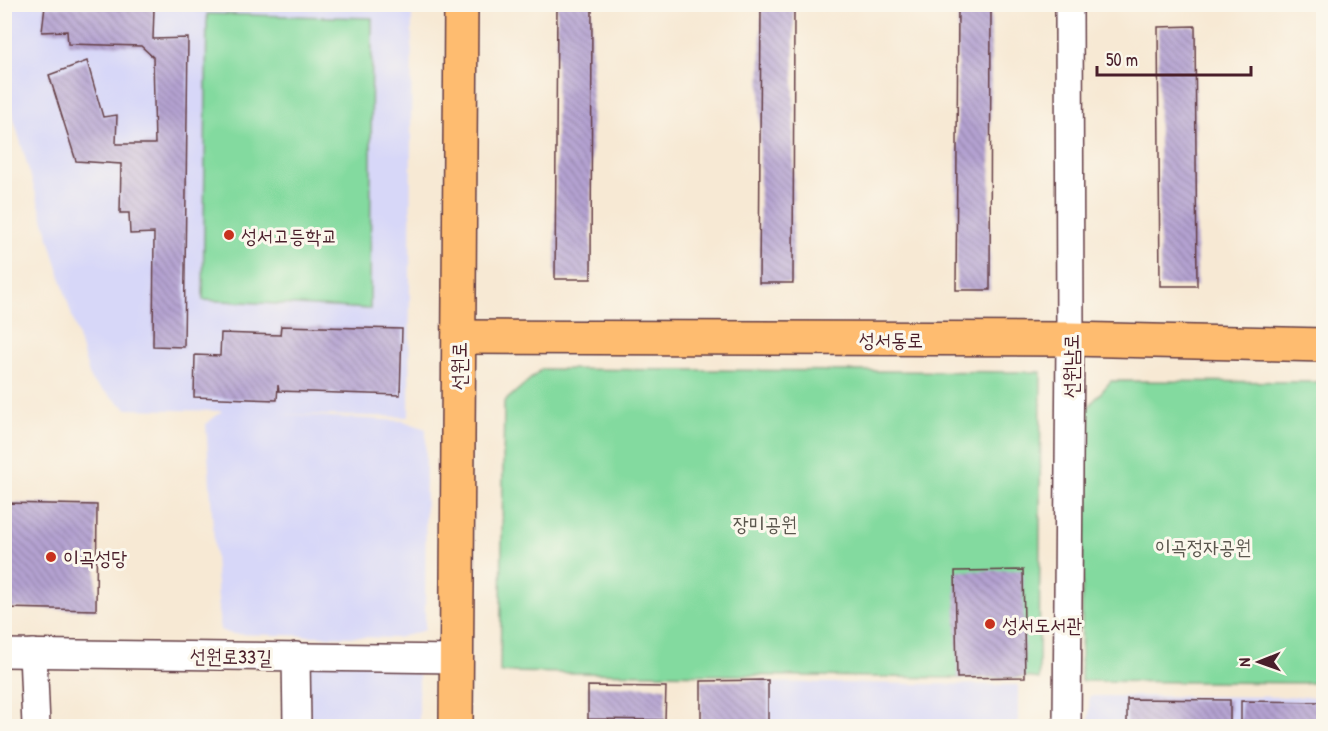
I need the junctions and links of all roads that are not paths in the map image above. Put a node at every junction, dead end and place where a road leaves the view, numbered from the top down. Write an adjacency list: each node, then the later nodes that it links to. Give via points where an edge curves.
1 (460, 4): 3 (main road, 선원로)
2 (1069, 4): 4 (street, 선원남로)
3 (459, 337): 4 (main road, 성서동로); 9 (main road, 선원로)
4 (1070, 339): 5 (main road, 성서동로); 13 (street, 선원남로)
5 (1323, 345)
6 (4, 653): 7 (street, 선원로33길)
7 (33, 653): 8 (street, 선원로33길); 10 (street)
8 (296, 656): 9 (street, 선원로33길); 11 (street)
9 (457, 659): 12 (main road, 선원로)
10 (36, 726)
11 (297, 726)
12 (456, 726)
13 (1067, 726)

